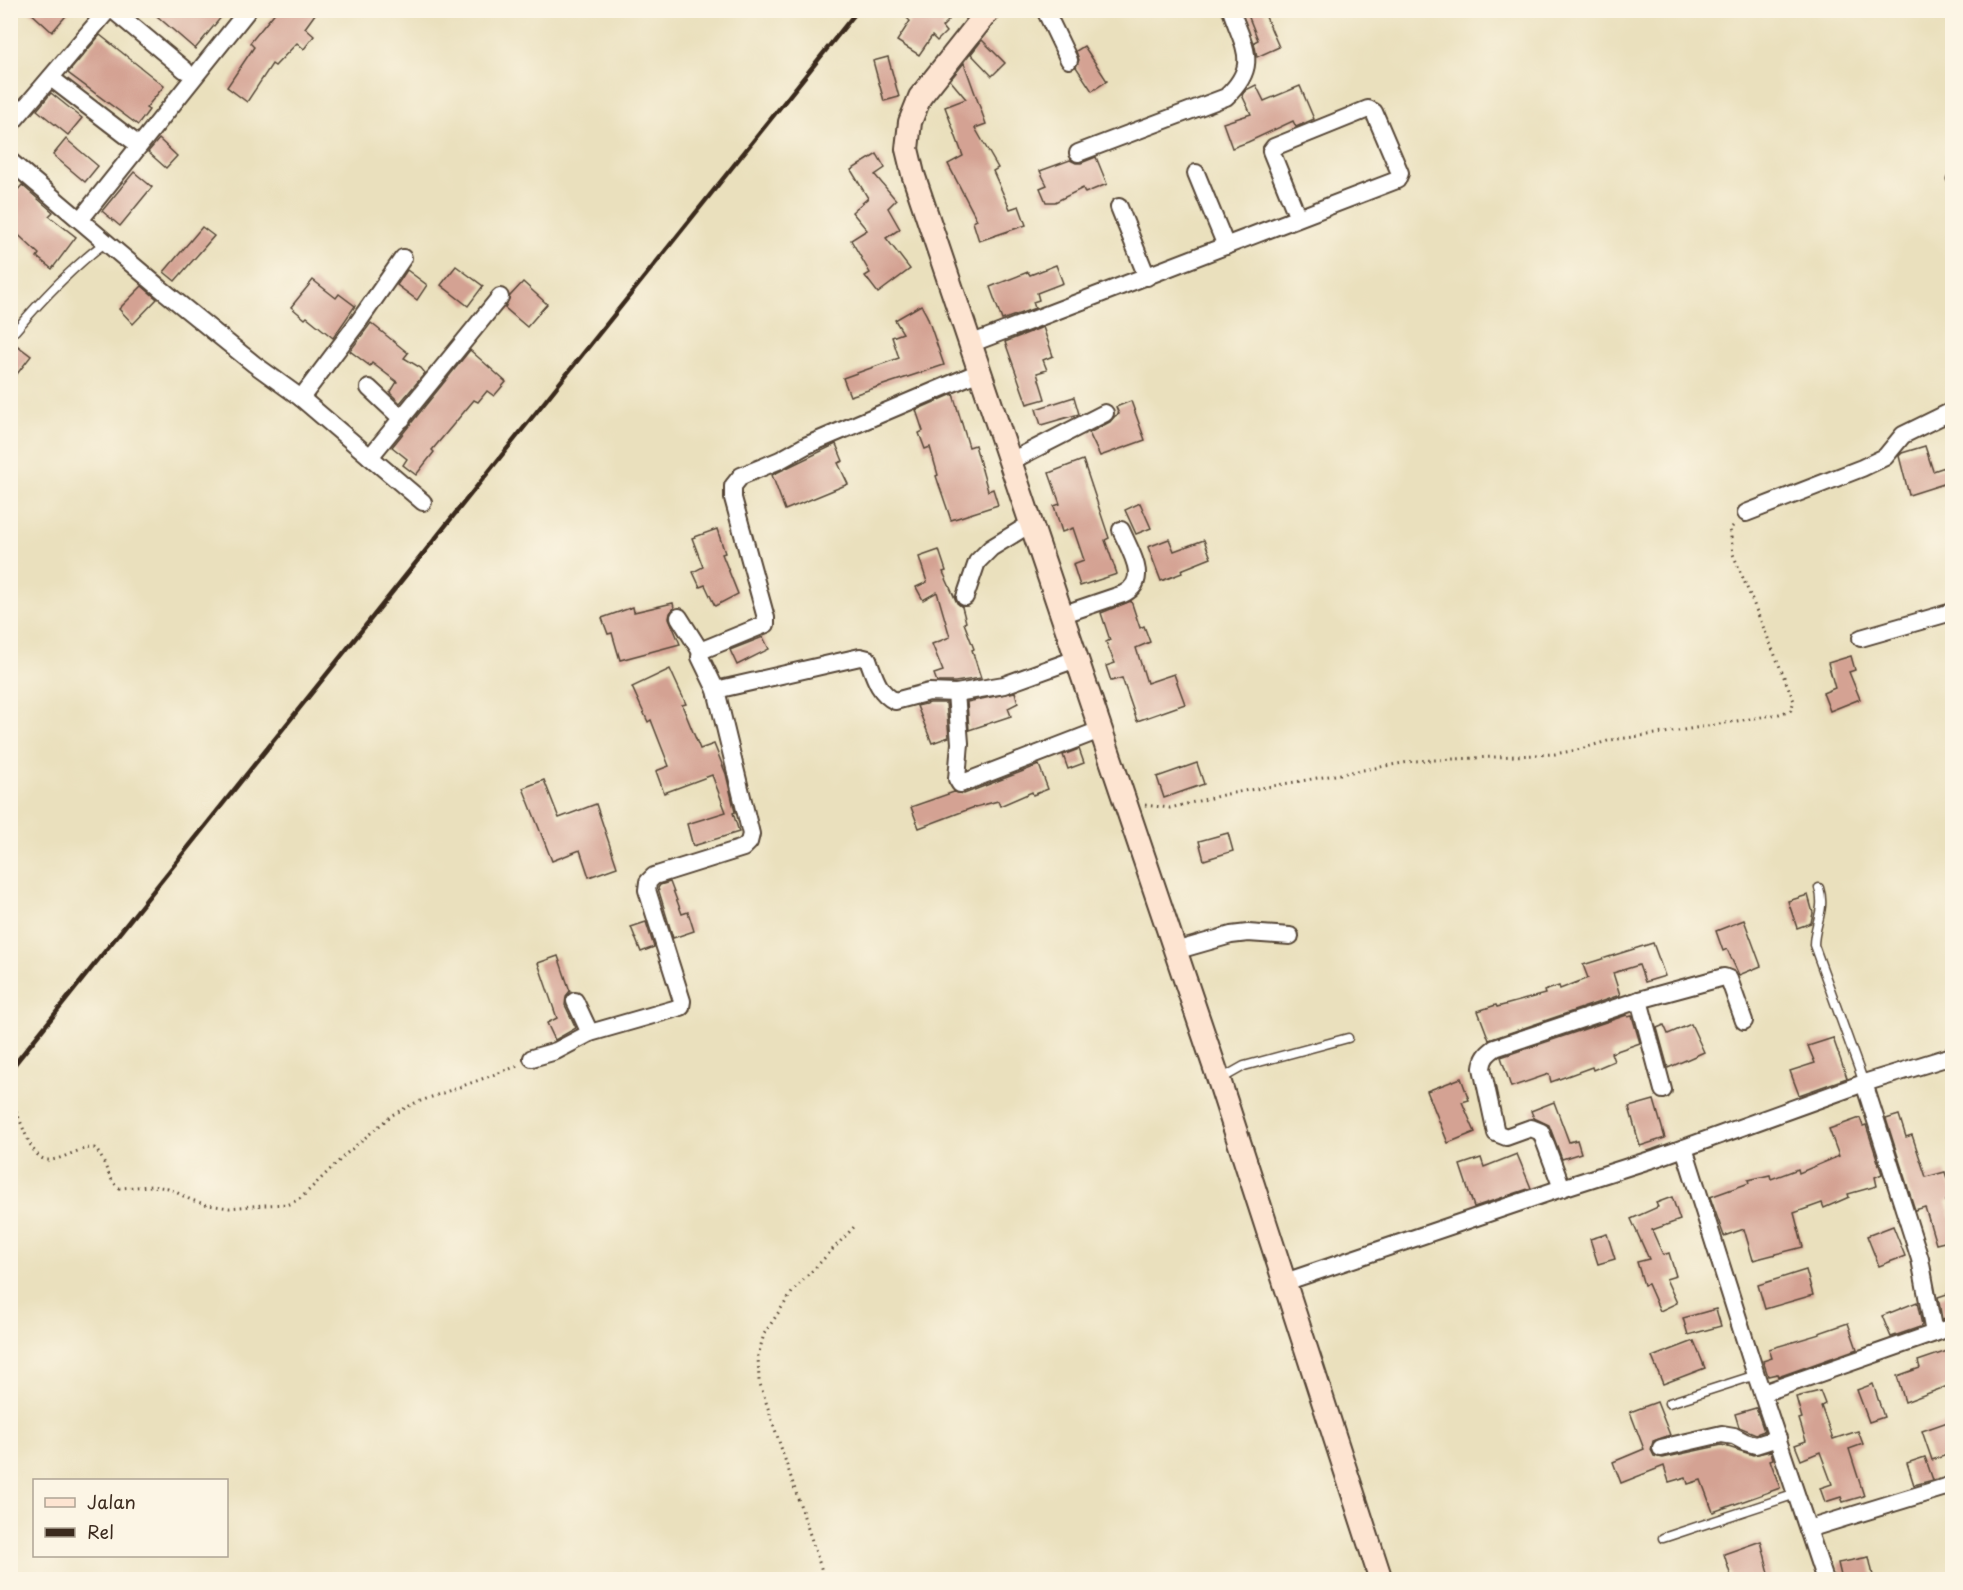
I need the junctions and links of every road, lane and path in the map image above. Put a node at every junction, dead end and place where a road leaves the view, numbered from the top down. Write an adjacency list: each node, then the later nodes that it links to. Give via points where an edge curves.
1 (108, 10): 9 (street)
2 (113, 10): 8 (street)
3 (248, 10): 17 (street)
4 (989, 10): 24 (main road, via 920,97 910,122 907,148)
5 (1045, 10): 7 (street)
6 (1231, 10): 12 (street, via 1248,63 1242,79 1226,97)
7 (1069, 60)
8 (184, 70)
9 (51, 78): 10 (street); 11 (street)
10 (10, 125)
11 (132, 140)
12 (1078, 153)
13 (10, 161): 17 (street)
14 (1196, 173): 19 (street)
15 (1119, 207): 21 (street)
16 (1298, 218): 16 (street, via 1271,151 1368,109 1374,112 1400,173 1397,180); 19 (street)
17 (80, 220): 18 (street)
18 (106, 242): 23 (lane, via 54,286); 27 (street)
19 (1226, 246): 21 (street)
20 (403, 258): 27 (street)
21 (1147, 277): 24 (street)
22 (500, 297): 30 (street)
23 (15, 331)
24 (970, 344): 25 (main road)
25 (979, 372): 32 (main road); 42 (street, via 741,476 733,486 733,498 766,624)
26 (369, 388): 30 (street)
27 (301, 398): 31 (street)
28 (1953, 411): 34 (street, via 1903,435 1885,457)
29 (1104, 412): 32 (street)
30 (402, 419): 31 (street)
31 (370, 457): 33 (street)
32 (1009, 462): 35 (main road)
33 (423, 502)
34 (1746, 513): 47 (path, via 1730,529 1733,554 1794,701 1791,710 1611,740 1555,754 1414,761 1170,808)
35 (1030, 524): 37 (street, via 991,548 977,562); 39 (main road)
36 (1121, 530): 39 (street, via 1139,575 1136,583 1123,594)
37 (965, 597)
38 (1953, 612): 41 (street)
39 (1061, 615): 43 (main road)
40 (679, 617): 42 (street)
41 (1861, 638)
42 (701, 652): 44 (street, via 701,662)
43 (1076, 659): 45 (street, via 1004,685); 46 (main road)
44 (716, 690): 45 (street, via 860,657 868,659 878,685 895,701 929,692); 54 (street, via 751,834 749,842 743,848 654,876 648,882 647,890 681,1006)
45 (956, 693): 46 (street, via 960,784)
46 (1100, 730): 47 (main road)
47 (1123, 801): 50 (main road)
48 (1820, 888): 59 (lane, via 1823,900 1814,945)
49 (1290, 936): 50 (street, via 1231,935)
50 (1175, 951): 58 (main road)
51 (1639, 1000): 53 (street, via 1724,977 1730,979); 60 (street); 63 (street, via 1495,1048 1483,1059 1496,1133 1506,1137 1531,1128 1541,1132)
52 (575, 1001): 54 (street)
53 (1744, 1021)
54 (590, 1033): 57 (street)
55 (1348, 1038): 58 (lane, via 1244,1066)
56 (1953, 1056): 59 (street)
57 (532, 1059): 61 (path, via 393,1115 290,1204 229,1208 200,1203 168,1188 119,1188 94,1148 47,1160 39,1157)
58 (1219, 1080): 65 (main road)
59 (1864, 1083): 62 (street); 67 (street, via 1920,1259)
60 (1664, 1090)
61 (10, 1101)
62 (1684, 1148): 63 (street); 68 (street)
63 (1562, 1188): 65 (street)
64 (854, 1227): 77 (path, via 793,1291 764,1334 758,1356 759,1381)
65 (1285, 1282): 78 (main road)
66 (1953, 1327): 67 (street)
67 (1934, 1334): 69 (street)
68 (1756, 1375): 69 (street); 70 (lane)
69 (1763, 1393): 71 (street)
70 (1669, 1403)
71 (1779, 1438): 72 (street, via 1756,1445 1722,1434); 74 (street)
72 (1661, 1448)
73 (1953, 1485): 75 (street)
74 (1796, 1494): 75 (street); 76 (lane)
75 (1808, 1528): 79 (street)
76 (1663, 1538)
77 (825, 1580)
78 (1381, 1580)
79 (1825, 1580)

